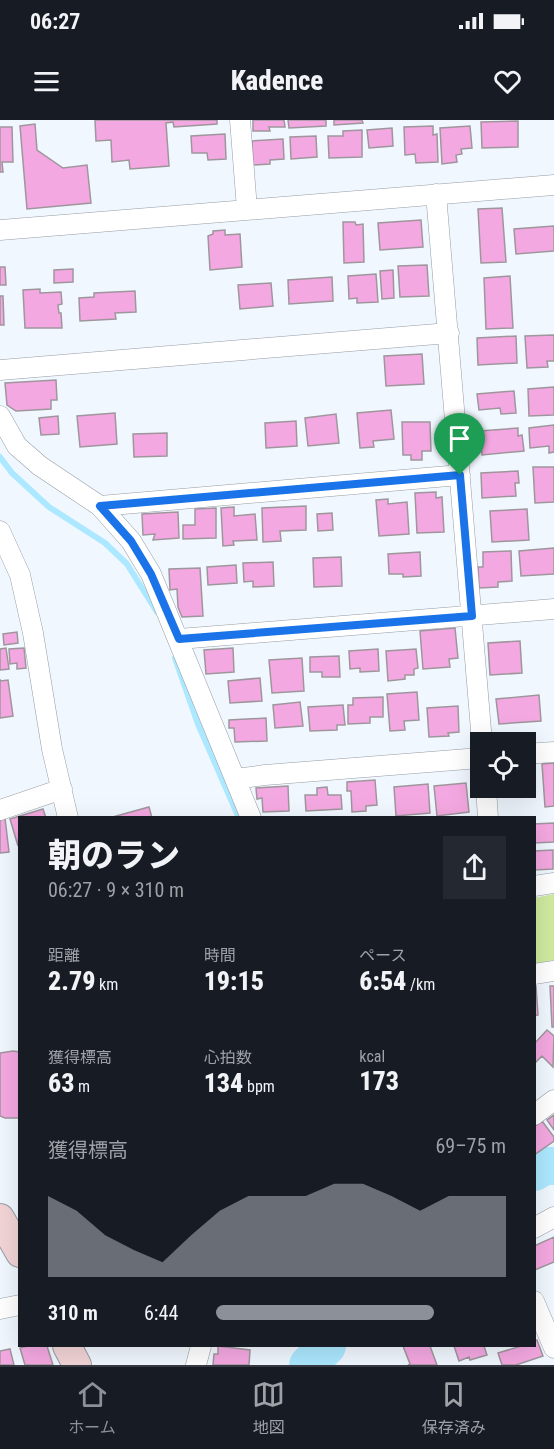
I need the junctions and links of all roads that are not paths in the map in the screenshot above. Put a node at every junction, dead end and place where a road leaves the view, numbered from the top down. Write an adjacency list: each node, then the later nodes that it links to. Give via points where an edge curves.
1 (240, 120): 4 (street)
2 (554, 185): 3 (street)
3 (436, 194): 4 (street); 6 (street)
4 (247, 209): 5 (street)
5 (0, 230)
6 (449, 333): 7 (street); 9 (street)
7 (0, 370)
8 (0, 416): 10 (street, via 17,446)
9 (460, 475): 10 (street); 13 (street)
10 (100, 506): 14 (street, via 131,541 151,574)
11 (1, 534): 20 (street, via 20,575)
12 (554, 609): 13 (street)
13 (472, 616): 14 (street); 15 (street)
14 (179, 639): 19 (street)
15 (481, 732)
16 (554, 752): 17 (street)
17 (536, 753)
18 (470, 759): 19 (street)
19 (236, 779): 24 (street)
20 (62, 789): 22 (street); 23 (street)
21 (487, 798): 25 (street)
22 (0, 810)
23 (68, 816)
24 (250, 816)
25 (488, 816)
26 (554, 884): 27 (street)
27 (536, 886)
28 (554, 971): 29 (street)
29 (536, 974)
30 (554, 1100): 31 (street)
31 (536, 1114)
32 (554, 1217): 34 (street)
33 (0, 1218): 35 (main road)
34 (536, 1227)
35 (18, 1250)
36 (18, 1305): 38 (street)
37 (536, 1306): 41 (street)
38 (0, 1309)
39 (68, 1347): 42 (main road)
40 (201, 1347): 43 (street)
41 (554, 1348)
42 (77, 1365)
43 (196, 1365)

